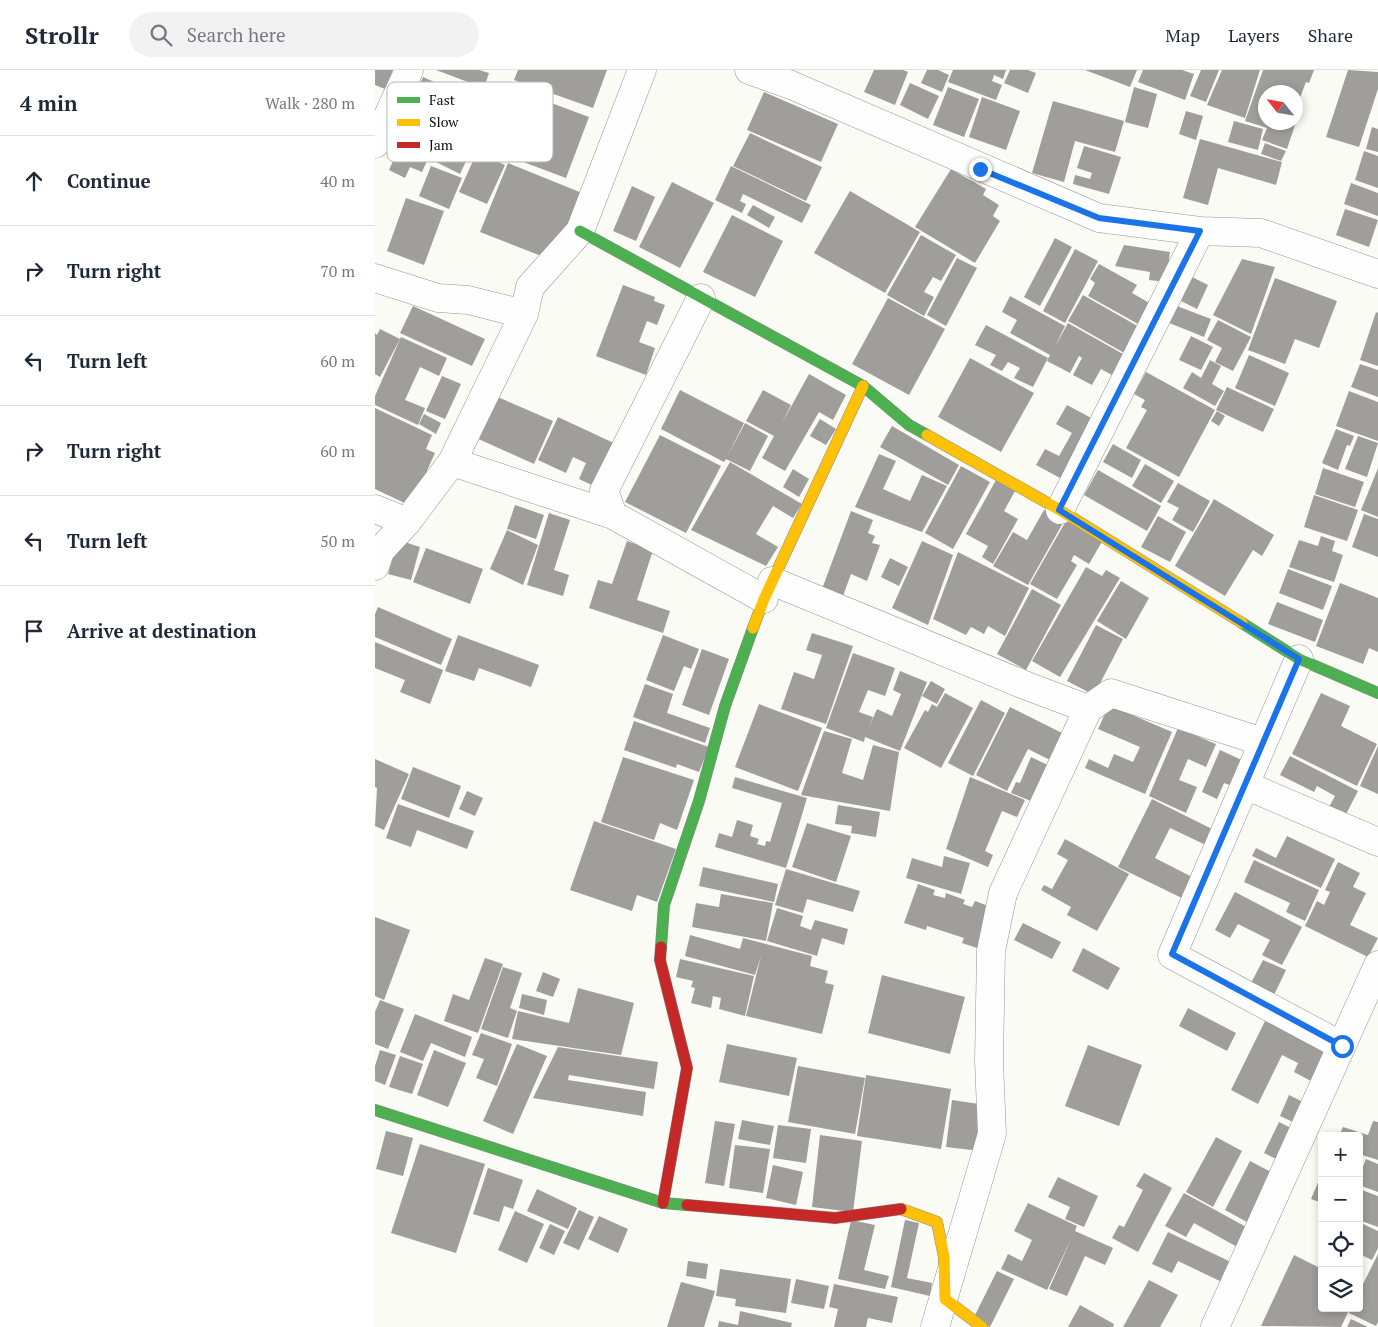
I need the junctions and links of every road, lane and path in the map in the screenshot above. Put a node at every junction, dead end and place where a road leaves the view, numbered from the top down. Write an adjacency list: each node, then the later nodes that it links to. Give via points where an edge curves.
1 (409, 70): 4 (street)
2 (642, 70): 7 (street)
3 (749, 70): 8 (street, via 791,85 1099,218)
4 (403, 82)
5 (387, 118): 6 (street)
6 (375, 144)
7 (580, 231): 11 (street); 12 (street, via 530,287)
8 (1200, 231): 9 (street, via 1261,233); 16 (street)
9 (1378, 274)
10 (375, 278): 12 (street, via 438,298 468,300)
11 (701, 298): 13 (street); 17 (street, via 604,490)
12 (524, 314): 14 (street)
13 (863, 386): 16 (street, via 909,425); 20 (street)
14 (451, 462): 17 (street); 18 (street)
15 (375, 509): 18 (street)
16 (1059, 510): 21 (street)
17 (613, 515): 20 (street)
18 (407, 522): 19 (street, via 380,551)
19 (375, 566)
20 (768, 590): 23 (street); 30 (street, via 725,706 699,801 664,906 660,960 687,1068)
21 (1299, 659): 22 (street); 24 (street)
22 (1378, 693)
23 (1088, 709): 24 (street, via 1111,693); 31 (street, via 1003,893 991,951 989,1061 992,1134)
24 (1263, 742): 25 (street)
25 (1245, 785): 26 (street); 28 (street, via 1172,954)
26 (1378, 842)
27 (1378, 966): 28 (street)
28 (1342, 1046): 34 (street)
29 (375, 1110): 30 (street)
30 (663, 1203): 31 (street, via 835,1218 904,1209 937,1222 944,1257)
31 (945, 1299): 32 (street); 33 (street)
32 (935, 1327)
33 (982, 1327)
34 (1215, 1327)

